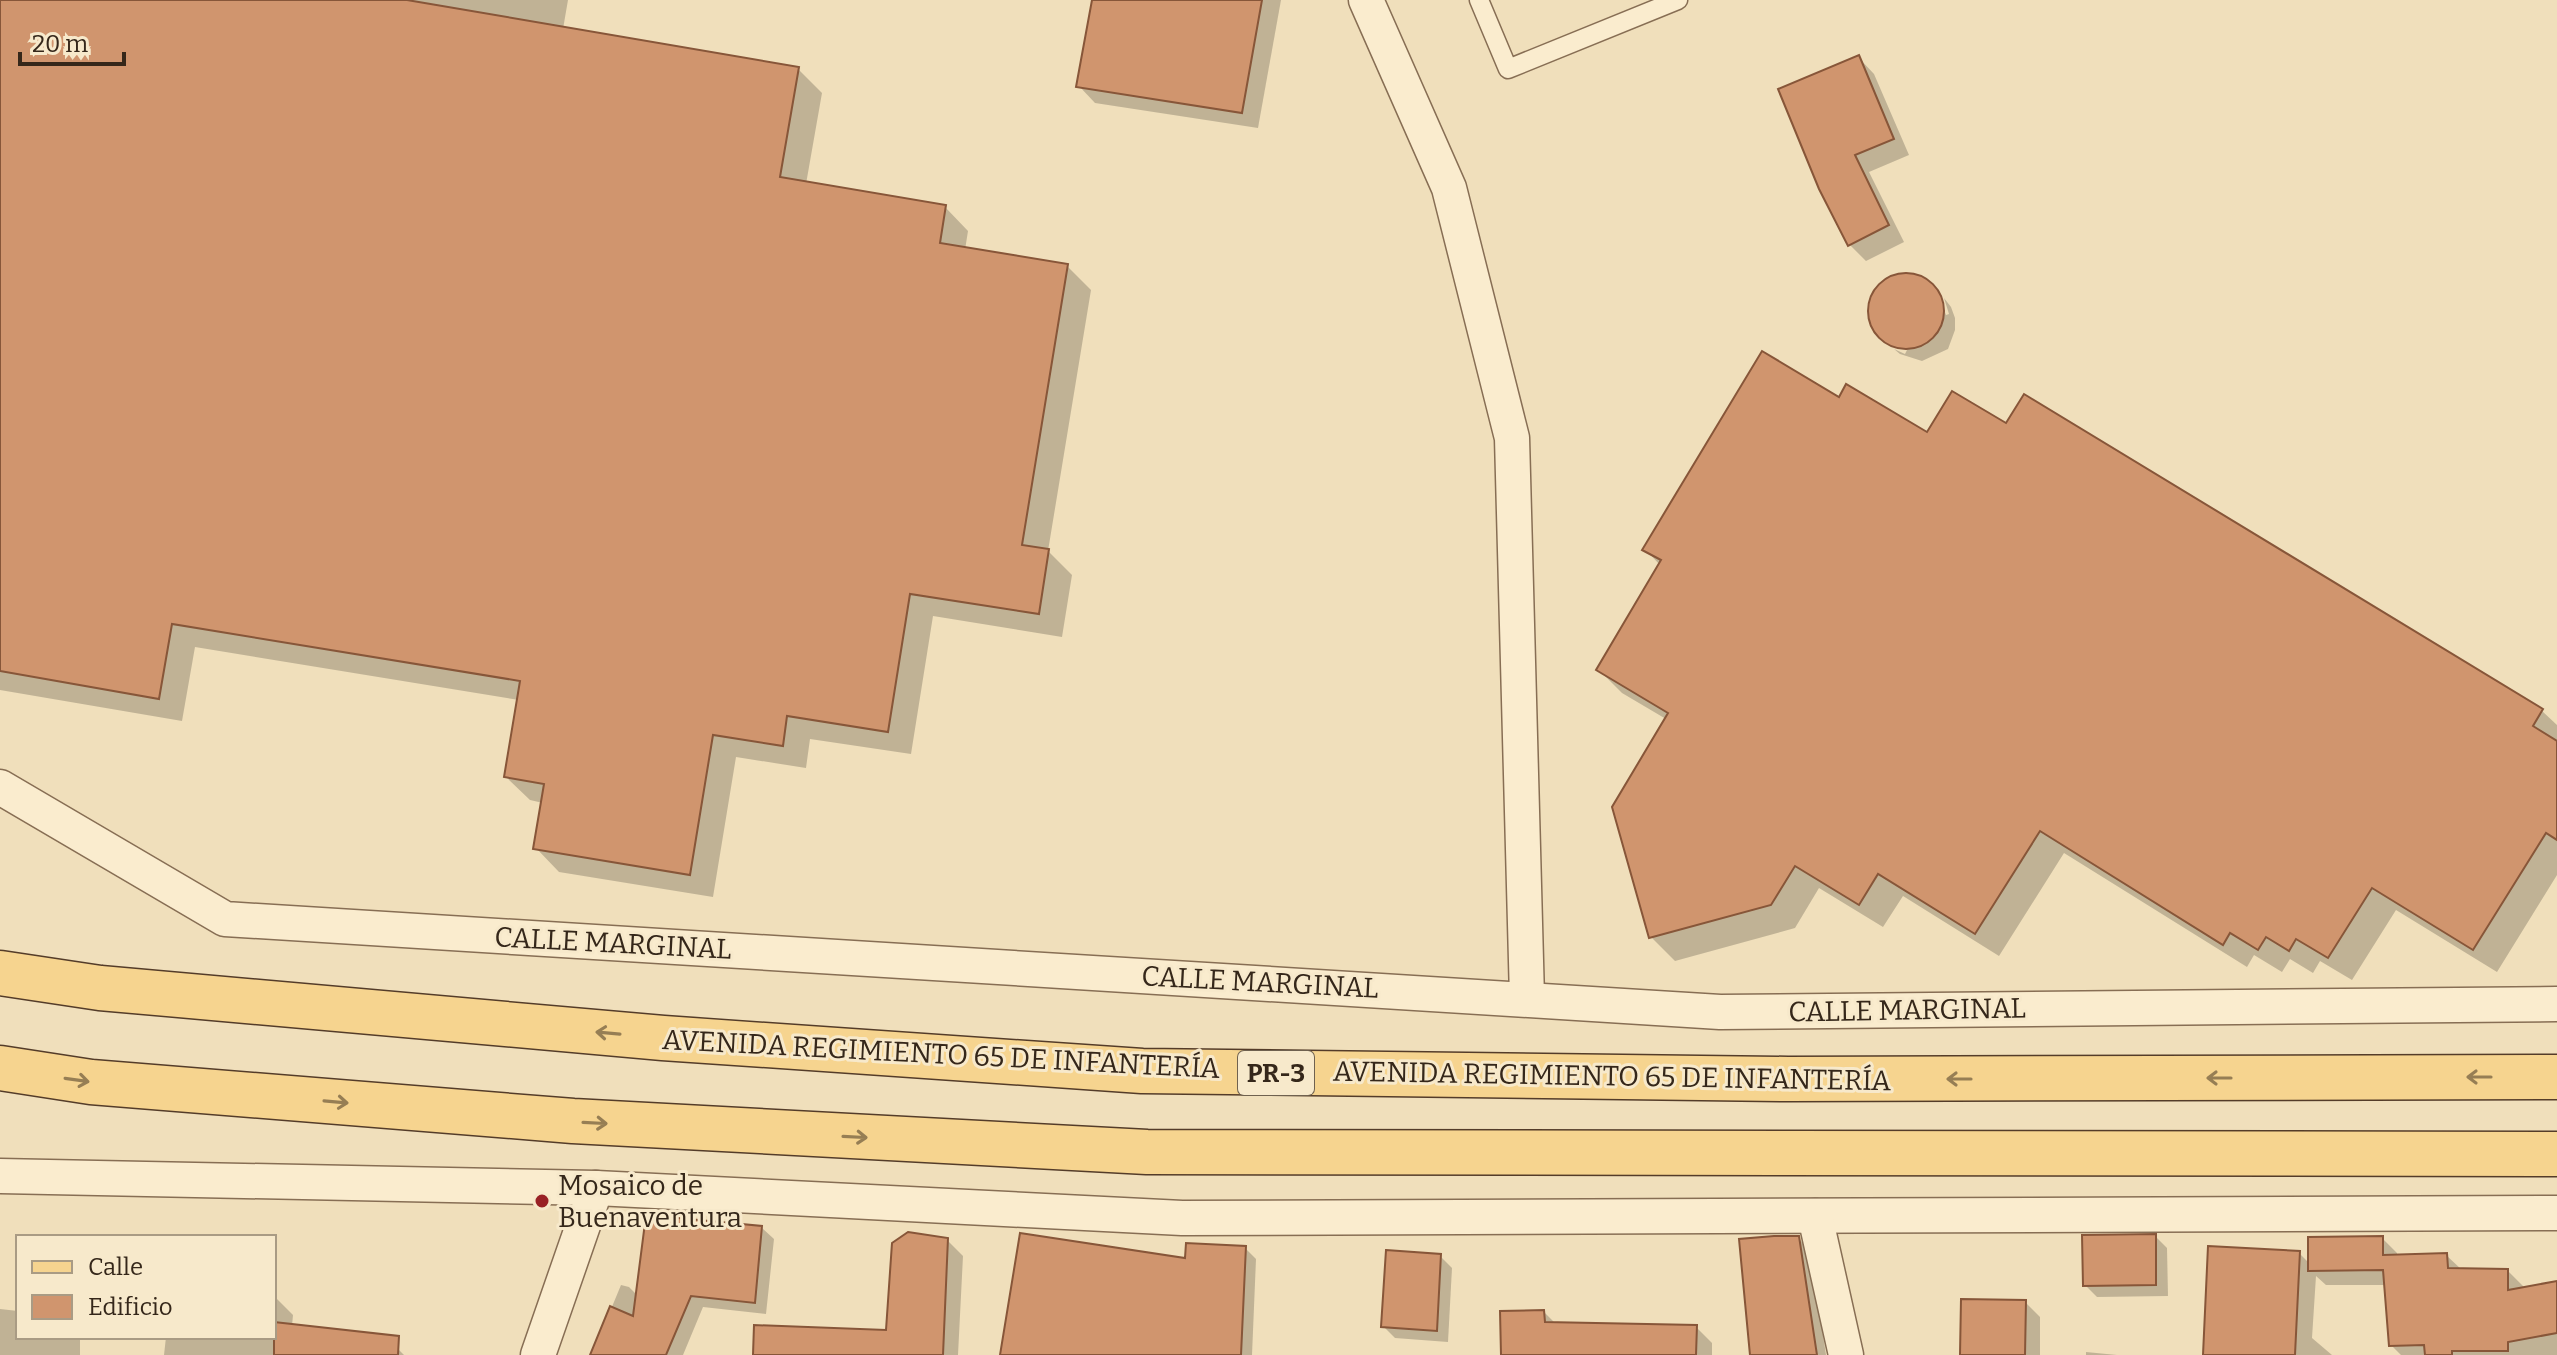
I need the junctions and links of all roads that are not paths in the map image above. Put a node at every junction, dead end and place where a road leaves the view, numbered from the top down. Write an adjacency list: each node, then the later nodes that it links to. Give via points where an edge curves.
1 (1366, 0): 6 (street, via 1449,188 1512,438)
2 (1479, 0): 3 (lane, via 1508,69)
3 (1678, 0)
4 (0, 787): 6 (street, CALLE MARGINAL, via 225,919)
5 (0, 973): 9 (main road, AVENIDA REGIMIENTO 65 DE INFANTERÍA / PR-3, one-way to 5, via 1788,1079 1142,1071 663,1038 100,988)
6 (1527, 998): 7 (street, CALLE MARGINAL, via 1720,1012)
7 (2557, 1004)
8 (0, 1068): 10 (main road, one-way to 10, via 91,1082 573,1121 1147,1152)
9 (2557, 1077)
10 (2557, 1154)
11 (2, 1175): 12 (street)
12 (596, 1188): 14 (street, via 1182,1218); 15 (street)
13 (2557, 1213): 14 (street)
14 (1815, 1216): 16 (street)
15 (538, 1355)
16 (1846, 1355)

